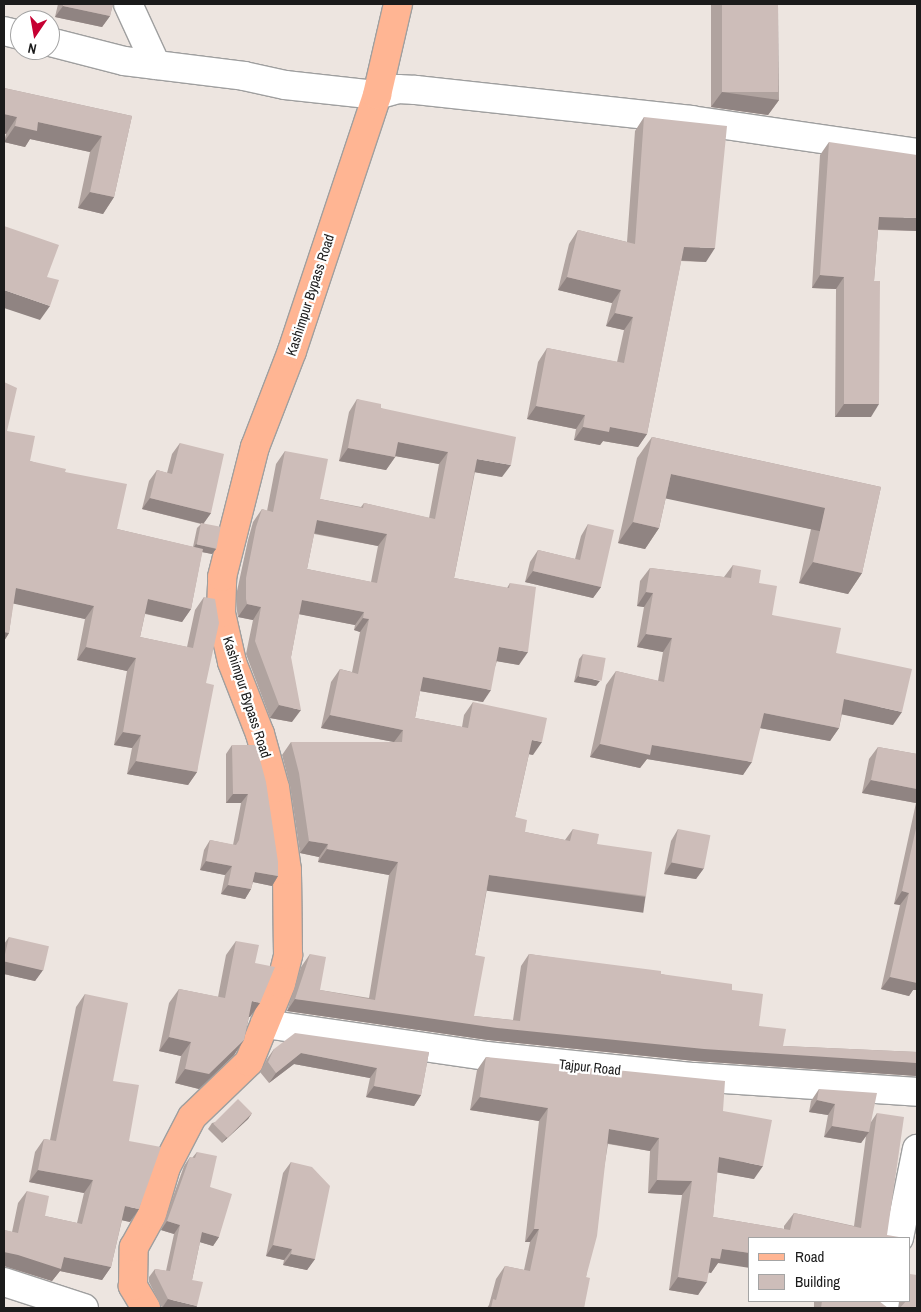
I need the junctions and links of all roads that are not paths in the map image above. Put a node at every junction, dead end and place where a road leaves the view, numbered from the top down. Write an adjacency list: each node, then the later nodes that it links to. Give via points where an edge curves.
1 (128, 4): 4 (street)
2 (398, 4): 5 (main road, Kashimpur Bypass Road)
3 (60, 45): 4 (street, via 124,61)
4 (156, 65): 5 (street)
5 (377, 95): 6 (street, via 398,89 416,90 690,120); 7 (main road, Kashimpur Bypass Road, via 292,350 255,447 222,577 223,621 232,662 260,734 275,788 288,870 288,955 282,984)
6 (917, 153)
7 (265, 1024): 8 (street, Tajpur Road, via 536,1061 769,1085); 13 (main road, Kashimpur Bypass Road, via 249,1062 192,1117 166,1167 152,1214 133,1254 133,1286)
8 (917, 1092)
9 (917, 1149): 10 (street)
10 (898, 1237)
11 (4, 1282): 12 (street)
12 (84, 1308)
13 (146, 1308)

